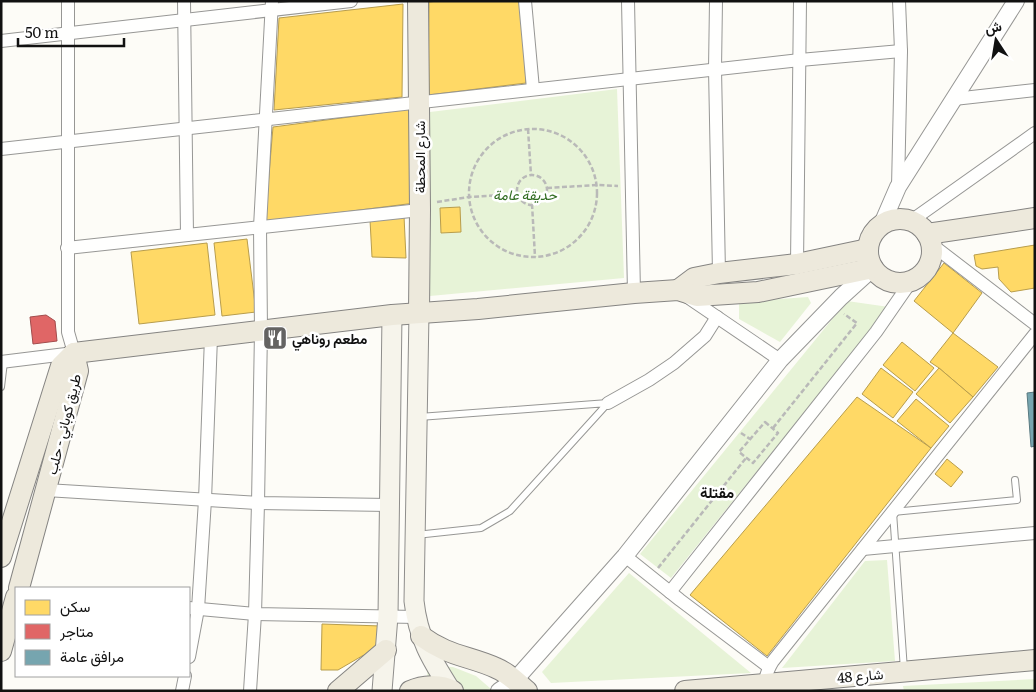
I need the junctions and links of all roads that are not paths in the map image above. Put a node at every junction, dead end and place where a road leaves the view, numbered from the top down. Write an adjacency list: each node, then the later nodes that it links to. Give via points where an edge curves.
1 (68, 1): 13 (street)
2 (184, 1): 12 (street)
3 (351, 1): 11 (street)
4 (418, 1): 22 (main road, شارع المحطة)
5 (525, 1): 19 (street)
6 (628, 1): 18 (street)
7 (716, 1): 17 (street)
8 (800, 1): 16 (street)
9 (899, 1): 15 (street)
10 (1016, 1): 21 (street)
11 (272, 6): 12 (street); 23 (street)
12 (184, 20): 13 (street); 24 (street)
13 (68, 33): 14 (street); 26 (street)
14 (1, 40)
15 (901, 51): 16 (street); 28 (street)
16 (800, 60): 17 (street); 38 (street)
17 (715, 69): 18 (street); 39 (street)
18 (630, 79): 19 (street); 42 (street)
19 (534, 90): 22 (street)
20 (1035, 90): 21 (street)
21 (954, 99): 28 (street)
22 (419, 102): 23 (street); 29 (main road, شارع المحطة)
23 (266, 119): 24 (street); 33 (street)
24 (186, 128): 26 (street); 34 (street)
25 (1035, 133): 31 (street)
26 (68, 141): 27 (street); 36 (street)
27 (1, 148)
28 (898, 187): 32 (street)
29 (420, 210): 33 (street); 43 (main road, شارع المحطة)
30 (1035, 218): 35 (main road)
31 (911, 221): 32 (main road, via 891,220); 35 (main road, via 920,226)
32 (882, 224): 37 (main road, via 870,239)
33 (260, 227): 34 (street); 47 (street)
34 (187, 235): 36 (street)
35 (929, 239): 40 (main road, via 932,255 928,265); 46 (street)
36 (67, 248): 50 (street, via 68,332)
37 (871, 259): 38 (main road); 40 (main road, via 881,276 902,283); 41 (main road, via 758,292 697,296); 51 (street, via 833,305)
38 (797, 264): 39 (main road)
39 (719, 273): 41 (main road, via 694,278)
40 (912, 280): 69 (street, via 876,332)
41 (678, 290): 42 (main road); 45 (street)
42 (634, 293): 43 (main road)
43 (419, 313): 44 (main road); 55 (main road)
44 (392, 315): 47 (main road); 60 (main road)
45 (718, 318): 51 (street); 54 (street, via 705,336 674,363)
46 (1035, 324)
47 (261, 331): 49 (main road); 59 (street)
48 (1035, 334): 61 (street)
49 (211, 337): 50 (main road); 58 (street)
50 (74, 353): 52 (street); 57 (main road, طريق كوباني - حلب, via 78,371); 67 (main road, طريق كوباني - حلب, via 60,366)
51 (780, 360): 66 (street)
52 (3, 362): 53 (lane)
53 (1, 386)
54 (608, 403): 55 (lane); 63 (lane, via 510,511 481,528)
55 (418, 418): 63 (main road)
56 (1015, 480): 61 (lane, via 1016,500)
57 (46, 490): 58 (street); 68 (main road, طريق كوباني - حلب)
58 (205, 500): 59 (street); 71 (street)
59 (258, 503): 60 (street); 72 (street)
60 (389, 505): 73 (main road)
61 (894, 512): 64 (lane); 65 (street)
62 (1035, 533): 64 (street)
63 (415, 535): 74 (main road, via 414,601)
64 (897, 546): 65 (street); 79 (lane)
65 (863, 550): 81 (street)
66 (625, 556): 69 (street); 82 (street)
67 (1, 557)
68 (19, 587)
69 (670, 592): 81 (street)
70 (15, 601): 76 (main road)
71 (193, 609): 72 (street); 75 (street)
72 (255, 614): 73 (street); 85 (street)
73 (388, 616): 74 (street); 77 (main road)
74 (418, 627): 82 (main road, via 433,644 498,668); 83 (main road, via 429,654)
75 (190, 645)
76 (1, 650)
77 (386, 650): 86 (main road); 87 (main road)
78 (1035, 660): 79 (main road, 48 شارع)
79 (904, 671): 81 (main road, 48 شارع)
80 (185, 677): 84 (street)
81 (766, 680): 89 (main road, 48 شارع)
82 (513, 687)
83 (452, 690): 88 (main road, via 433,686)
84 (182, 691)
85 (250, 691)
86 (338, 691)
87 (382, 691)
88 (410, 691)
89 (685, 691)

